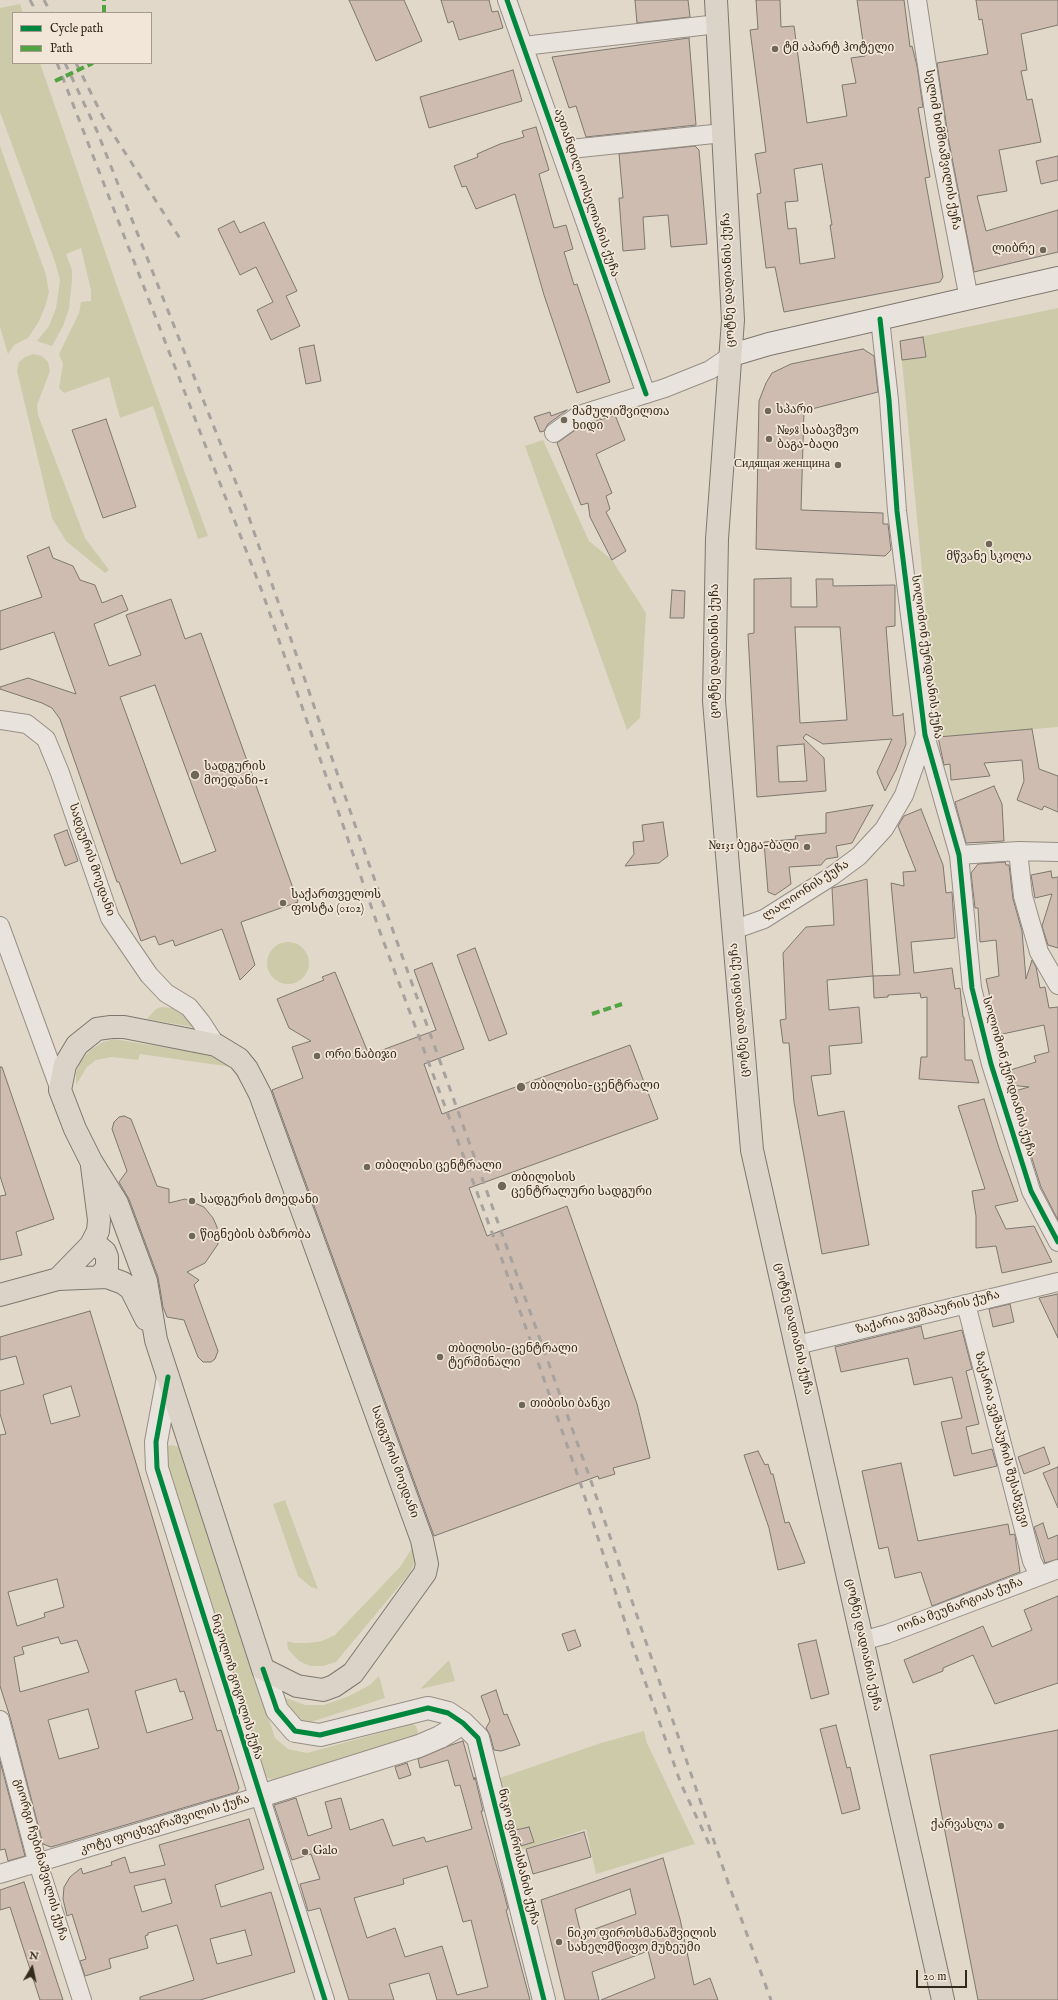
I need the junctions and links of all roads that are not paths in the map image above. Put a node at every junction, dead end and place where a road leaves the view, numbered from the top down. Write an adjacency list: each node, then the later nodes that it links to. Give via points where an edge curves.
1 (507, 0): 5 (street, ავთანდილ იოსელიანის ქუჩა)
2 (716, 0): 4 (main road, ცოტნე დადიანის ქუჩა)
3 (917, 0): 9 (street, სელიმ ხიმშიაშვილის ქუჩა, via 939,144)
4 (718, 24): 5 (street); 6 (main road, ცოტნე დადიანის ქუჩა)
5 (523, 46): 7 (street, ავთანდილ იოსელიანის ქუჩა)
6 (724, 133): 7 (street); 11 (main road, ცოტნე დადიანის ქუჩა, via 733,320)
7 (560, 150): 12 (street, ავთანდილ იოსელიანის ქუჩა)
8 (1058, 278): 9 (street)
9 (969, 299): 10 (street)
10 (880, 319): 11 (street, via 768,344); 15 (street, სოლომონ ქურდიანის ქუჩა, via 897,511)
11 (732, 355): 12 (street, via 710,370); 20 (main road, ცოტნე დადიანის ქუჩა, via 717,539 714,701)
12 (646, 394): 13 (street, via 578,415)
13 (554, 433)
14 (0, 720): 22 (street, სადგურის მოედანი, via 26,724 46,739 110,918 149,975 166,993 189,1007)
15 (925, 735): 18 (street, სოლომონ ქურდიანის ქუჩა); 20 (street, ლალიონის ქუჩა, via 904,795 884,829 859,856 764,919)
16 (1018, 851): 17 (street); 18 (street); 21 (street, via 1023,896 1037,945)
17 (1058, 852)
18 (959, 855): 25 (street, სოლომონ ქურდიანის ქუჩა, via 972,988 991,1064 1031,1191)
19 (0, 926): 23 (street)
20 (733, 930): 33 (main road, ცოტნე დადიანის ქუჩა, via 752,1150)
21 (1058, 985)
22 (216, 1046): 23 (main road, სადგურის მოედანი, via 124,1027 98,1029 85,1038 69,1056); 38 (main road, სადგურის მოედანი, via 238,1059 248,1069 260,1094 427,1556 425,1573 353,1673 323,1690 297,1686)
23 (60, 1090): 24 (main road)
24 (91, 1161): 26 (main road, via 99,1220 98,1231); 32 (main road, via 117,1202 146,1281)
25 (1058, 1242)
26 (90, 1245): 27 (main road, via 99,1247 107,1257 107,1268); 28 (main road)
27 (98, 1277): 28 (main road); 32 (main road, via 116,1279 131,1289)
28 (58, 1279): 30 (main road)
29 (1058, 1282): 31 (street, ზაქარია ვეშაპურის ქუჩა)
30 (0, 1295)
31 (966, 1304): 33 (street, ზაქარია ვეშაპურის ქუჩა); 36 (street, ზაქარია ვეშაპურის შესახვევი, via 1032,1561)
32 (156, 1340): 34 (main road)
33 (797, 1345): 37 (main road, ცოტნე დადიანის ქუჩა)
34 (168, 1377): 38 (main road); 41 (street, ნიკოლოზ გოგოლის ქუჩა, via 156,1442 157,1468)
35 (1058, 1569): 36 (street, იონა მეუნარგიას ქუჩა)
36 (1040, 1575): 37 (street, იონა მეუნარგიას ქუჩა, via 887,1634)
37 (862, 1641): 47 (main road, ცოტნე დადიანის ქუჩა)
38 (263, 1669): 40 (street, via 277,1710 295,1731 320,1735 428,1708 448,1713)
39 (0, 1720): 42 (street, გიორგი ჩუბინაშვილის ქუჩა)
40 (464, 1723): 41 (street, კოტე ფოცხვერაშვილის ქუჩა, via 419,1746); 46 (street, ნიკო ფიროსმანის ქუჩა, via 478,1738)
41 (260, 1796): 42 (street, კოტე ფოცხვერაშვილის ქუჩა); 45 (street, ნიკოლოზ გოგოლის ქუჩა)
42 (38, 1863): 43 (street, კოტე ფოცხვერაშვილის ქუჩა); 44 (street, გიორგი ჩუბინაშვილის ქუჩა)
43 (0, 1874)
44 (82, 2000)
45 (325, 2000)
46 (544, 2000)
47 (943, 2000)

